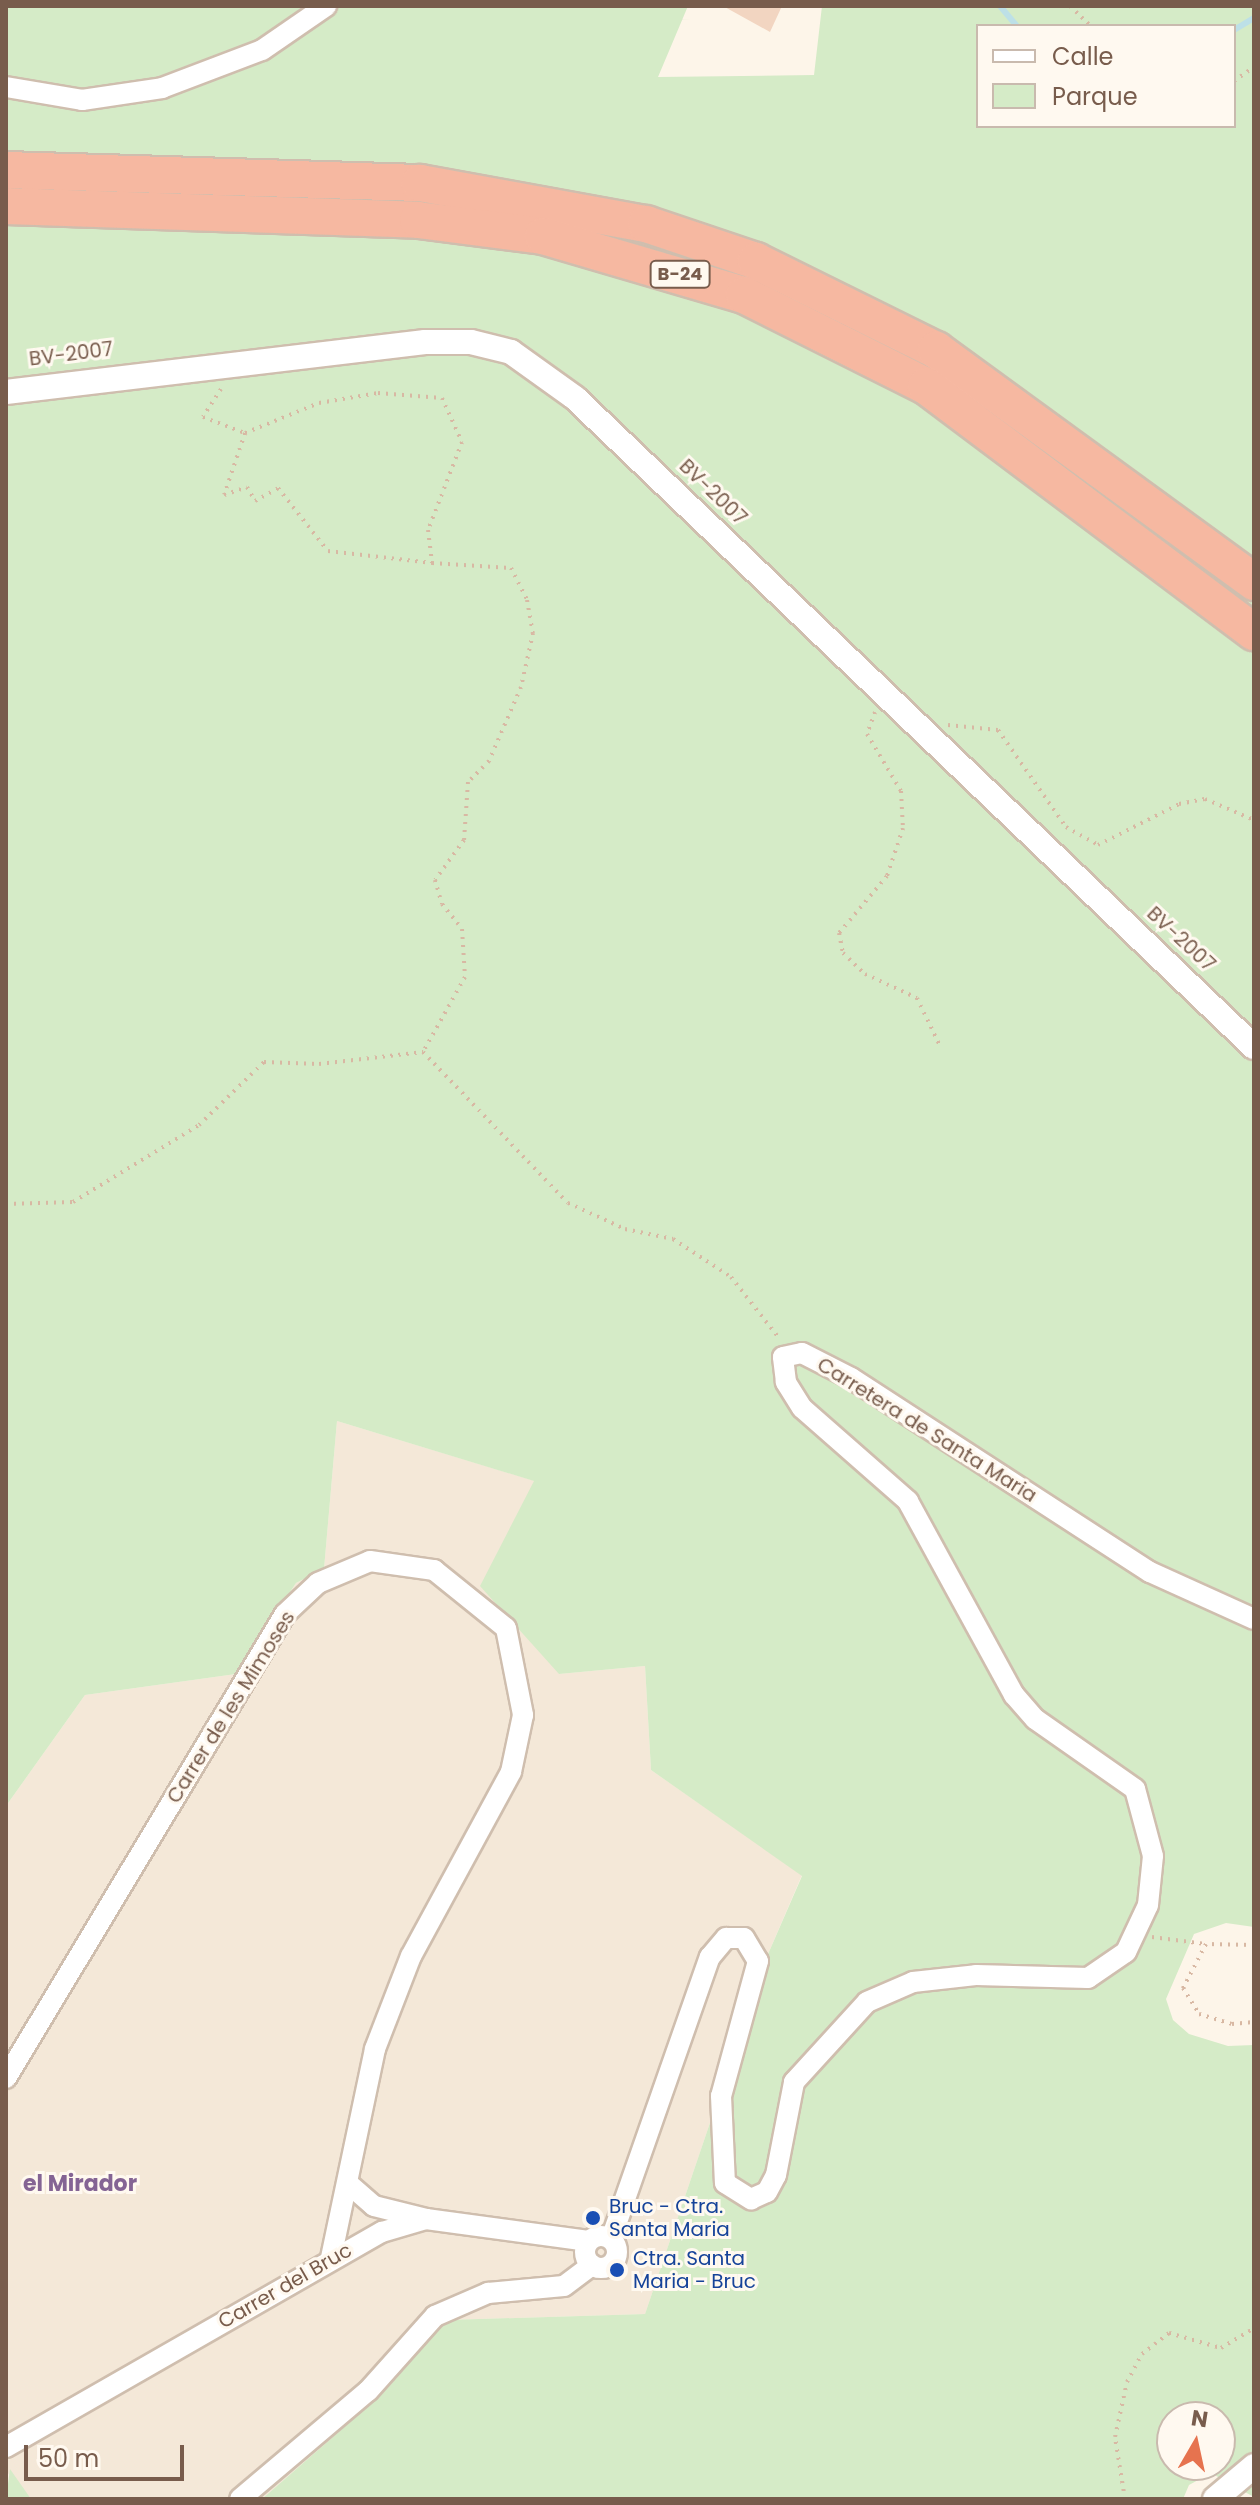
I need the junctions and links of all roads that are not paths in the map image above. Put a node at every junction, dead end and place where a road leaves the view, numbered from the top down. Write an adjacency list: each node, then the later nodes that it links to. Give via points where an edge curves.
1 (326, 6): 2 (street, via 262,50 162,88 82,100)
2 (6, 87)
3 (6, 170): 6 (highway, B-24, via 420,183 646,224 756,261 936,350)
4 (6, 206): 7 (highway, B-24, via 418,220 543,236 744,295 926,386)
5 (6, 392): 8 (street, BV-2007, via 425,342 471,342 511,352 575,398)
6 (1254, 582)
7 (1254, 632)
8 (1254, 1047)
9 (1254, 1619): 13 (street, Carretera de Santa Maria, via 1150,1572 851,1378 795,1354 783,1357 786,1382 802,1408 908,1501 1014,1695 1035,1719 1135,1789 1153,1856 1139,1936 1088,1978 976,1975 913,1982 867,2002 794,2082 776,2175 767,2192 751,2199 725,2183 721,2096 758,1961 751,1944 726,1938 710,1957)
10 (6, 2078): 11 (street, Carrer de les Mimoses, via 285,1614 318,1583 370,1561 434,1570 506,1628 523,1715 511,1772 411,1956 375,2049)
11 (351, 2186): 12 (street, via 374,2206); 15 (street, Carrer de les Mimoses)
12 (426, 2219): 14 (street); 15 (street, Carrer del Bruc)
13 (611, 2239): 14 (street); 16 (street, via 612,2263)
14 (589, 2241): 16 (street)
15 (331, 2258): 17 (street, Carrer del Bruc)
16 (592, 2265): 19 (street, via 564,2286 488,2293 435,2316 368,2391)
17 (6, 2447)
18 (1254, 2466): 20 (street)
19 (240, 2499)
20 (1215, 2499)

